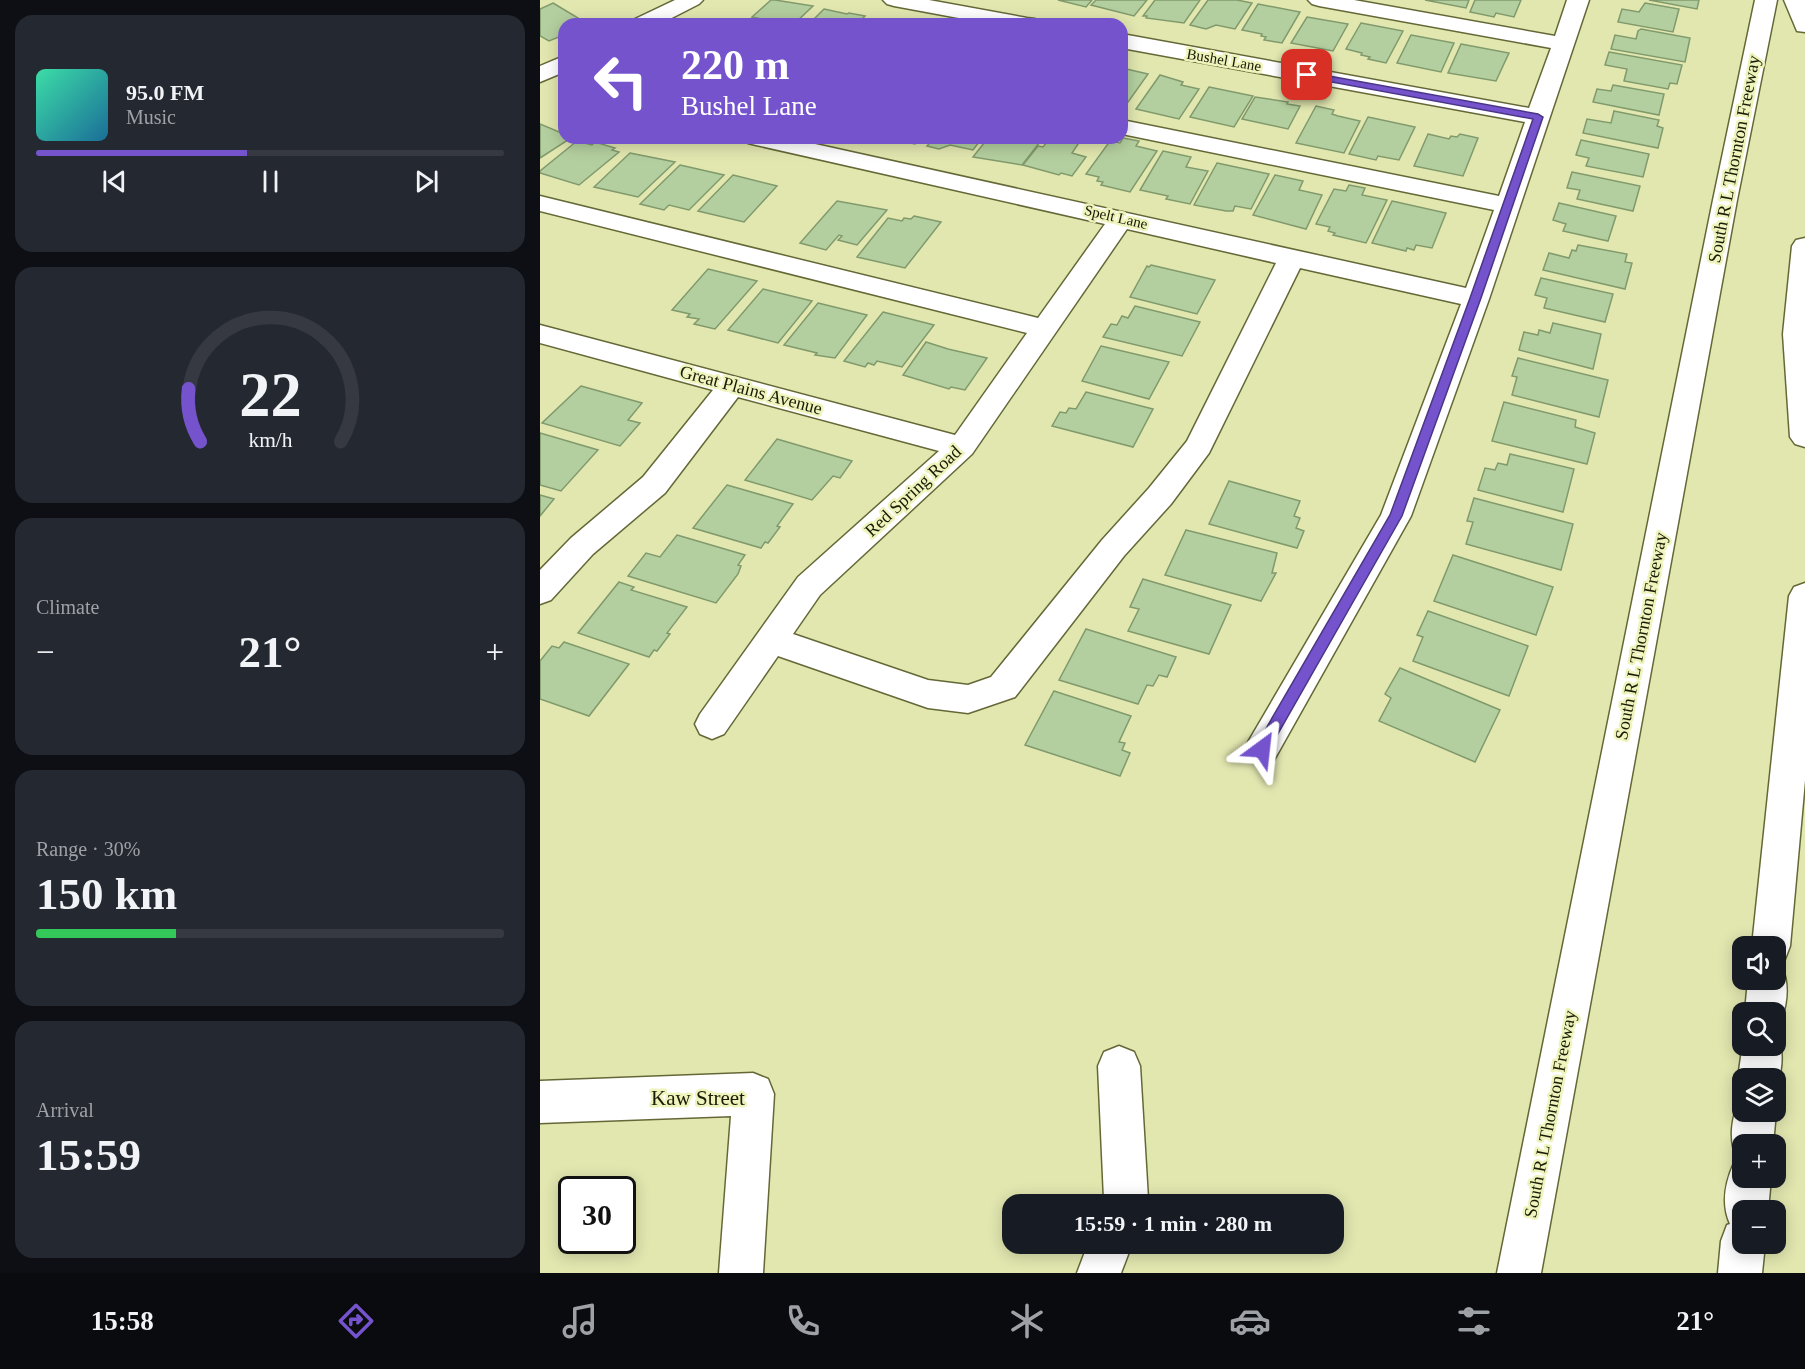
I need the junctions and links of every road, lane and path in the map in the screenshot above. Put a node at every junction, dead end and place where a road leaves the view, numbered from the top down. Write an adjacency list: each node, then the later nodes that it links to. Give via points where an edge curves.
1 (692, 0): 7 (main road)
2 (894, 0): 8 (main road)
3 (1319, 0): 11 (main road)
4 (1578, 0): 11 (main road)
5 (1766, 0): 42 (main road, South R L Thornton Freeway)
6 (1795, 0): 9 (main road)
7 (660, 18)
8 (994, 18)
9 (1805, 26)
10 (1128, 42): 15 (main road, Bushel Lane)
11 (1563, 44): 15 (main road)
12 (558, 66): 13 (main road)
13 (540, 77): 14 (main road)
14 (558, 86)
15 (1538, 117): 19 (main road)
16 (1128, 128): 19 (main road)
17 (783, 144): 20 (main road, Spelt Lane)
18 (540, 203): 24 (main road)
19 (1508, 204): 23 (main road)
20 (1122, 218): 22 (main road, Spelt Lane); 24 (main road, Red Spring Road)
21 (1805, 246): 27 (main road, via 1797,334)
22 (1292, 257): 23 (main road, Spelt Lane); 31 (main road, via 1199,446 1003,687 968,699 928,694)
23 (1476, 298): 33 (main road, via 1396,516)
24 (1045, 329): 28 (main road, Red Spring Road)
25 (543, 338): 26 (main road, Great Plains Avenue)
26 (732, 385): 28 (main road, Great Plains Avenue); 29 (main road, via 654,484 582,546)
27 (1805, 437)
28 (963, 447): 31 (main road, Red Spring Road, via 809,586)
29 (540, 591)
30 (1805, 596): 34 (main road)
31 (771, 640): 32 (main road, Red Spring Road)
32 (712, 724)
33 (1262, 749)
34 (1772, 936)
35 (1119, 1066): 37 (main road)
36 (540, 1102): 40 (main road, Kaw Street, via 753,1094)
37 (1126, 1194)
38 (1106, 1254): 41 (main road)
39 (1742, 1254): 43 (main road)
40 (741, 1273)
41 (1099, 1273)
42 (1519, 1273)
43 (1740, 1273)

